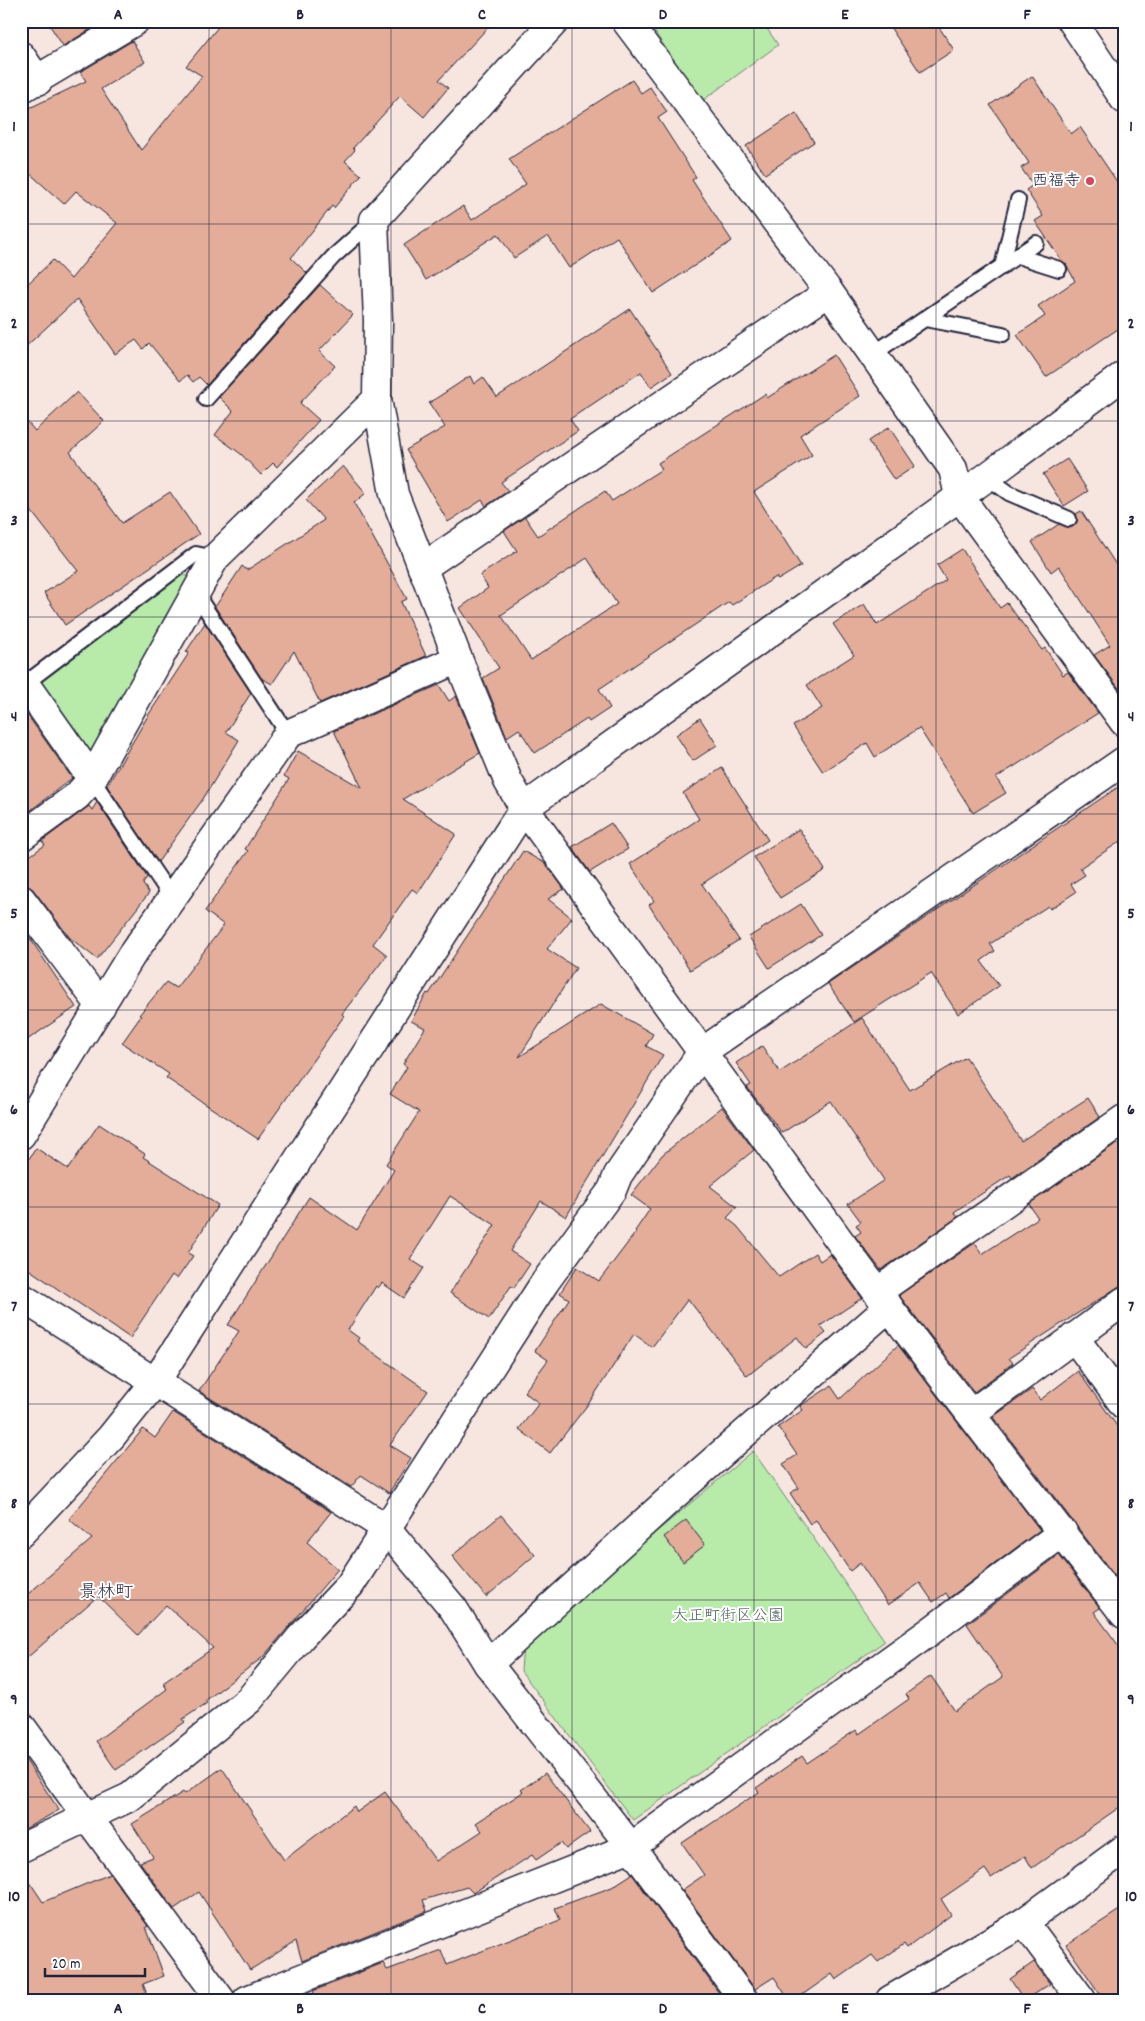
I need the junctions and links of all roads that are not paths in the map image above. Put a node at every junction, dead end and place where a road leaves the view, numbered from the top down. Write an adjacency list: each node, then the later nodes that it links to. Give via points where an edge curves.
1 (136, 21): 6 (street)
2 (555, 21): 9 (street)
3 (626, 21): 14 (street)
4 (1072, 21): 7 (street)
5 (21, 56): 6 (street)
6 (30, 85)
7 (1124, 99)
8 (1018, 200): 12 (lane)
9 (374, 220): 19 (lane, via 333,257); 20 (street)
10 (1036, 243): 11 (lane)
11 (1018, 256): 12 (lane); 13 (lane)
12 (1002, 267): 15 (lane)
13 (1059, 269)
14 (829, 292): 17 (street); 25 (street)
15 (925, 319): 16 (lane); 17 (lane)
16 (1003, 334)
17 (873, 354): 22 (street, via 953,469)
18 (1124, 375): 21 (street)
19 (206, 398)
20 (377, 399): 24 (street); 25 (street, via 394,494)
21 (987, 477): 22 (street); 23 (lane, via 1009,493)
22 (959, 496): 29 (street); 33 (street)
23 (1069, 519)
24 (215, 558): 26 (street); 28 (lane, via 196,554)
25 (422, 568): 27 (street)
26 (196, 594): 30 (lane); 32 (street)
27 (458, 659): 30 (street); 33 (street, via 508,781)
28 (23, 686): 32 (street)
29 (1124, 722)
30 (288, 734): 35 (street)
31 (1124, 761): 38 (street)
32 (92, 778): 34 (street, via 77,796); 35 (lane)
33 (524, 808): 38 (street); 45 (street)
34 (21, 837)
35 (172, 898): 37 (street)
36 (21, 899): 37 (street)
37 (101, 1006): 40 (street)
38 (702, 1052): 42 (street); 48 (street, via 618,1175 612,1190 545,1282)
39 (1124, 1119): 42 (street)
40 (24, 1123)
41 (21, 1297): 45 (street)
42 (883, 1300): 47 (street); 52 (street)
43 (1124, 1301): 44 (street)
44 (1074, 1337): 46 (street); 47 (street)
45 (156, 1381): 48 (street); 50 (street, via 111,1437)
46 (1124, 1405)
47 (972, 1413): 49 (street)
48 (386, 1528): 52 (street, via 453,1608); 54 (street, via 350,1585 301,1637 249,1700 130,1797)
49 (1063, 1532): 51 (street); 55 (street)
50 (21, 1534)
51 (1124, 1614)
52 (488, 1664): 55 (street)
53 (21, 1726): 54 (street)
54 (89, 1817): 56 (street); 59 (street)
55 (631, 1847): 60 (street); 61 (street)
56 (21, 1848)
57 (1124, 1849): 58 (street)
58 (1024, 1922): 62 (street); 63 (street)
59 (221, 2000)
60 (247, 2000)
61 (744, 2000)
62 (890, 2000)
63 (1082, 2000)

